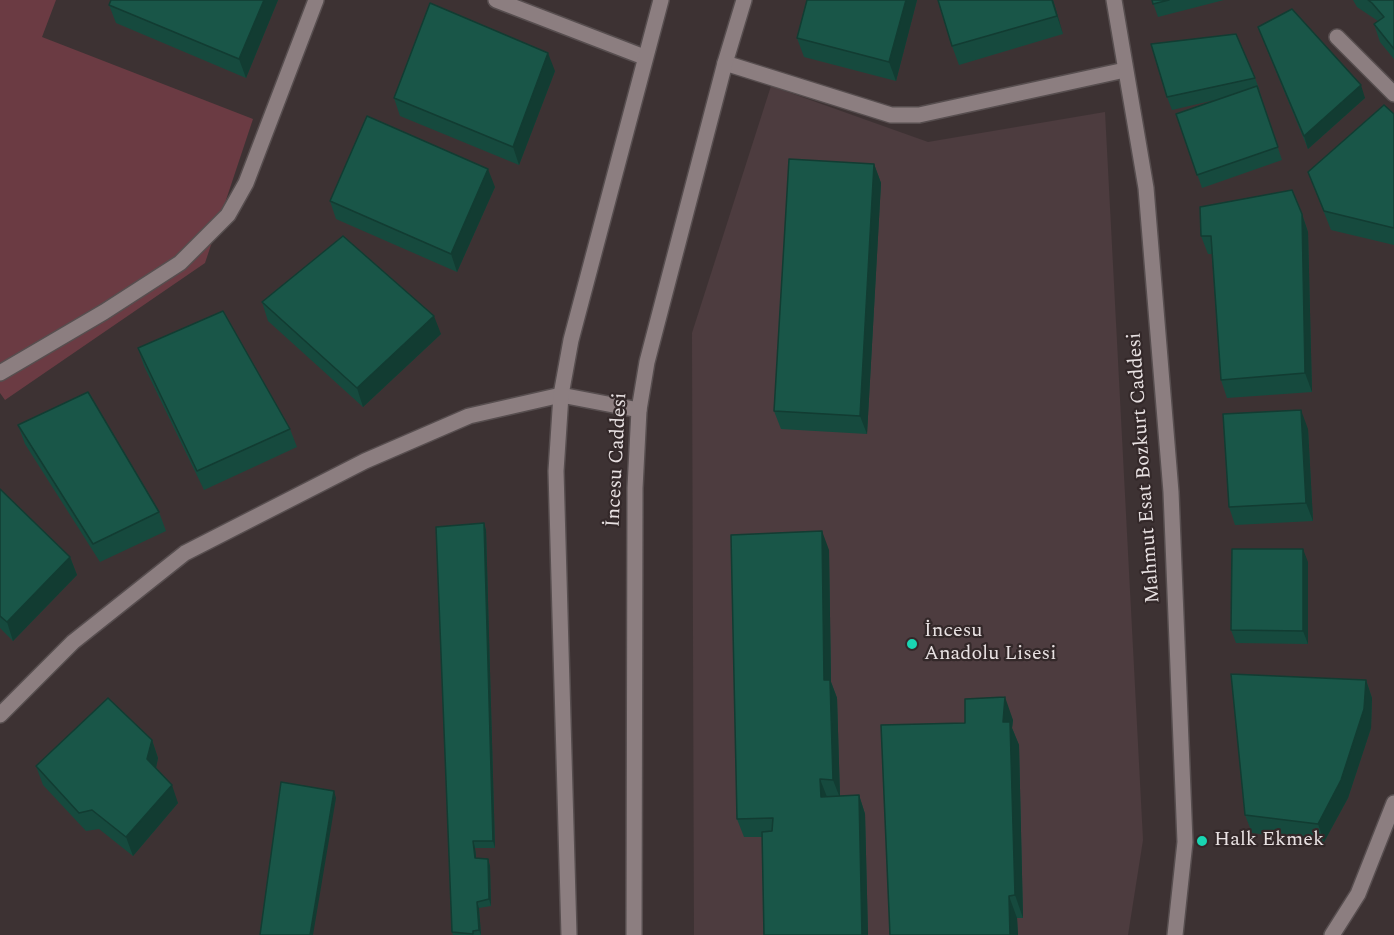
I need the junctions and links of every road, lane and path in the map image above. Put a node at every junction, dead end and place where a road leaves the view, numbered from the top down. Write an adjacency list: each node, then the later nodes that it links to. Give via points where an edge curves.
1 (316, 0): 11 (street, via 246,183 228,215 180,263)
2 (496, 0): 7 (street)
3 (661, 0): 7 (street)
4 (744, 0): 8 (street, İncesu Caddesi)
5 (1114, 0): 9 (street, Mahmut Esat Bozkurt Caddesi)
6 (1337, 37): 10 (street)
7 (644, 57): 12 (street, via 571,340)
8 (725, 63): 9 (street, via 891,115 919,116); 13 (street, İncesu Caddesi, via 647,362)
9 (1125, 70): 18 (street, Mahmut Esat Bozkurt Caddesi, via 1146,188 1171,492 1185,842)
10 (1394, 94)
11 (0, 373)
12 (561, 395): 13 (street); 14 (street, via 469,416 365,461 185,553 73,642); 16 (street, via 556,471)
13 (639, 410): 17 (street, İncesu Caddesi, via 635,488)
14 (0, 715)
15 (1394, 803): 19 (street, via 1358,894)
16 (569, 935)
17 (634, 935)
18 (1175, 935)
19 (1332, 935)

